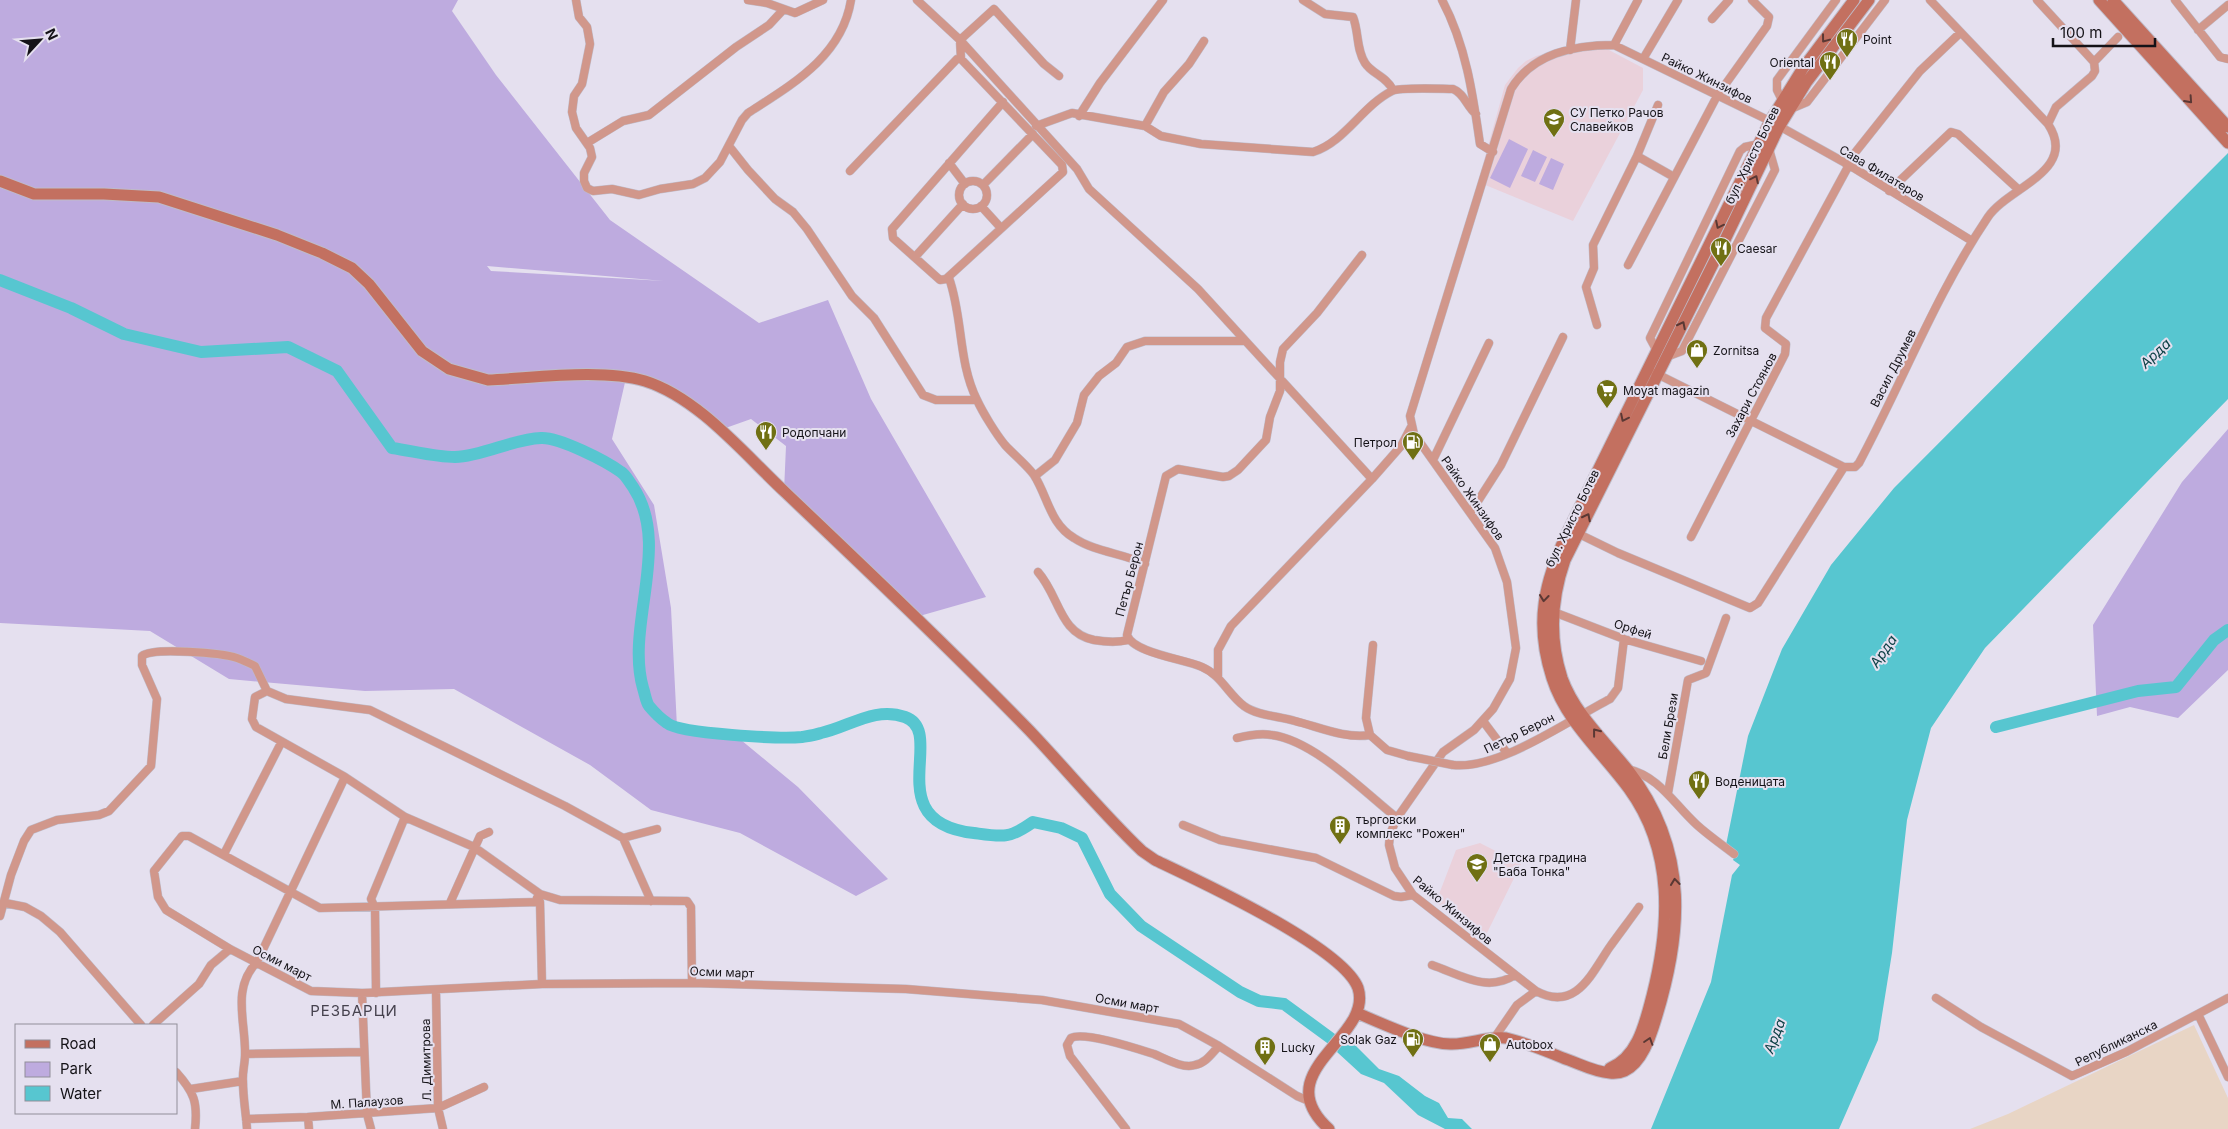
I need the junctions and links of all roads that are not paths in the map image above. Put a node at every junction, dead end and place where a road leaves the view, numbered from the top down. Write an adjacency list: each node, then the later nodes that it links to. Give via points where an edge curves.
1 (576, 0): 52 (street, via 590,44 582,84 574,96 572,112 576,128)
2 (748, 0): 24 (street, via 767,2)
3 (823, 0): 24 (street, via 795,13)
4 (851, 0): 54 (street, via 844,26 830,50 799,80 748,113)
5 (917, 0): 29 (street)
6 (1163, 0): 45 (street)
7 (1304, 0): 39 (street, via 1325,14 1353,17 1358,28 1360,53 1366,65 1388,80)
8 (1442, 0): 44 (street, via 1470,76)
9 (1576, 0): 32 (street)
10 (1638, 0): 31 (street)
11 (1678, 0): 34 (street)
12 (1729, 0): 25 (street)
13 (1752, 0): 40 (street, via 1765,11 1769,22)
14 (1836, 0): 43 (street, via 1777,80 1777,90)
15 (1854, 0): 43 (main road, бул. Христо Ботев, one-way to 43, via 1803,68)
16 (1869, 0): 43 (main road, бул. Христо Ботев)
17 (1885, 0): 43 (street, via 1807,102 1801,107)
18 (1930, 0): 27 (street, Васил Друмев)
19 (2037, 0): 37 (street)
20 (2099, 0): 36 (main road)
21 (2113, 0): 36 (main road)
22 (2176, 0): 26 (street)
23 (2228, 5): 26 (street)
24 (783, 10): 52 (street, via 769,25 649,115 623,121)
25 (1712, 19)
26 (2198, 30): 35 (street, via 2220,57)
27 (1960, 33): 47 (street, Васил Друмев); 59 (street, via 1920,71)
28 (2118, 37): 37 (street)
29 (960, 40): 33 (street); 38 (street, via 994,10 1044,64); 48 (street)
30 (1204, 41): 49 (street, via 1164,92)
31 (1614, 44): 32 (street); 34 (street, Райко Жинзифов)
32 (1570, 50): 56 (street, via 1539,60 1515,82 1500,119)
33 (961, 59): 41 (street); 60 (street, via 954,61)
34 (1643, 59): 40 (street, Райко Жинзифов)
35 (2228, 59)
36 (2160, 60): 50 (main road); 53 (main road, one-way to 53)
37 (2094, 62): 47 (street, via 2092,76 2056,107)
38 (1060, 76)
39 (1393, 90): 44 (street, via 1453,89); 49 (street, via 1362,112 1324,148 1313,152 1201,144 1161,136)
40 (1718, 96): 46 (street, Райко Жинзифов); 61 (street)
41 (1003, 102): 51 (street); 58 (street)
42 (1658, 105): 57 (street)
43 (1785, 105): 46 (main road, бул. Христо Ботев)
44 (1476, 114): 56 (street, via 1480,144)
45 (1079, 116): 48 (street, via 1072,114); 49 (street)
46 (1774, 124): 55 (main road, бул. Христо Ботев); 59 (street, Сава Филатеров)
47 (2048, 124): 65 (street, Васил Друмев, via 2056,141 2053,158 2043,173)
48 (1036, 126): 77 (street, via 1077,169 1089,189 1198,289)
49 (1145, 126)
50 (2228, 127)
51 (1033, 134): 64 (street); 69 (street, via 1062,165 1063,172)
52 (587, 143): 54 (street, via 592,157 584,173 587,188 639,195 693,184 705,178)
53 (2228, 143)
54 (729, 146): 82 (street, via 775,199 793,212 807,229 852,296 874,318 923,395 936,400)
55 (1764, 147): 79 (main road, бул. Христо Ботев); 79 (street, via 1745,147 1740,151 1650,338)
56 (1493, 152): 84 (street)
57 (1637, 156): 61 (street); 75 (street, via 1593,245 1594,268 1586,287)
58 (949, 163): 63 (street); 72 (street, via 892,229 893,238)
59 (1847, 165): 66 (street, Сава Филатеров); 83 (street, Захари Стоянов, via 1766,318 1764,328 1783,341 1787,349)
60 (850, 171)
61 (1674, 177): 73 (street)
62 (0, 181): 143 (main road, via 34,194 159,198 322,253 352,268 369,284 422,351 449,369 468,375 488,380 619,376 668,390 720,430 901,602 1029,730 1142,851 1246,903 1346,970 1358,988)
63 (965, 184): 64 (street, via 972,181); 67 (street, via 959,194)
64 (983, 185): 68 (street, via 987,196)
65 (2019, 190): 66 (street, via 1958,134 1951,132); 70 (street, Васил Друмев, via 1990,213)
66 (1889, 192): 70 (street, Сава Филатеров)
67 (963, 204): 68 (street, via 974,208); 72 (street)
68 (981, 206): 69 (street)
69 (1000, 228): 74 (street)
70 (1972, 240): 86 (street, Васил Друмев, via 1859,463 1855,467)
71 (1362, 255): 81 (street, Петър Берон, via 1317,313 1283,349)
72 (915, 257): 74 (street, via 940,280)
73 (1628, 265)
74 (949, 278): 82 (street, via 958,305 964,360)
75 (1597, 324)
76 (1563, 337): 89 (street, via 1501,466)
77 (1244, 341): 81 (street); 87 (street, via 1144,341 1127,347 1084,395 1077,423 1056,460)
78 (1489, 343): 85 (street)
79 (1661, 354): 80 (main road, бул. Христо Ботев)
80 (1653, 372): 83 (street); 90 (main road, бул. Христо Ботев, one-way to 80); 102 (main road, бул. Христо Ботев, one-way to 102, via 1561,545 1545,590 1542,617 1544,648 1552,678)
81 (1281, 382): 88 (street); 92 (street, Петър Берон, via 1266,440 1234,474 1223,478 1178,469 1166,476)
82 (977, 400): 87 (street, via 1005,445)
83 (1751, 419): 86 (street); 91 (street, Захари Стоянов)
84 (1410, 423): 85 (street, Райко Жинзифов); 88 (street, via 1401,446)
85 (1433, 460): 89 (street, Райко Жинзифов)
86 (1844, 467): 90 (street, Васил Друмев, via 1758,603 1750,608)
87 (1035, 476): 92 (street, via 1061,529 1088,545)
88 (1372, 479): 100 (street, via 1231,626 1218,650)
89 (1471, 512): 103 (street, Райко Жинзифов, via 1502,564 1516,648 1504,693)
90 (1579, 534): 102 (main road, бул. Христо Ботев, via 1557,583 1552,611 1556,657)
91 (1691, 537)
92 (1145, 564): 97 (street, Петър Берон, via 1127,630)
93 (1038, 572): 97 (street, via 1049,585 1074,633 1105,642)
94 (1559, 614): 96 (street, Орфей)
95 (1726, 618): 110 (street, Бели Брези, via 1706,673 1688,680)
96 (1624, 639): 99 (street, Орфей); 102 (street, Петър Берон, via 1618,688 1610,699)
97 (1128, 640): 100 (street, via 1142,649 1190,662)
98 (1373, 645): 104 (street, via 1366,718)
99 (1701, 661)
100 (1218, 677): 104 (street, via 1236,699 1255,712 1326,730)
101 (267, 691): 106 (street, via 255,697 252,719 256,727); 116 (street, via 286,699 352,707 380,714); 125 (street, via 255,666 236,658 184,652 144,654 142,665 157,698 151,766 109,811 57,820 31,830 24,841)
102 (1577, 716): 107 (street, Петър Берон); 108 (main road, бул. Христо Ботев, one-way to 102); 150 (main road, бул. Христо Ботев, via 1643,811 1661,856 1665,881 1666,910 1659,968 1641,1029 1629,1056 1619,1064)
103 (1483, 721): 107 (street); 112 (street, Райко Жинзифов, via 1443,752)
104 (1370, 735): 107 (street, Петър Берон, bridge, via 1387,750 1452,765 1485,763)
105 (1237, 738): 112 (street, via 1254,734 1273,735 1302,745)
106 (281, 743): 109 (street); 118 (street)
107 (1507, 753)
108 (1627, 769): 110 (street, via 1644,774); 150 (main road, бул. Христо Ботев, one-way to 108, via 1611,1074 1622,1070 1631,1066 1646,1050 1666,987 1676,936 1676,889 1670,853 1653,806)
109 (345, 777): 111 (street); 121 (street)
110 (1668, 793): 119 (street, via 1695,824)
111 (406, 817): 117 (street); 128 (street, via 371,899)
112 (1397, 818): 122 (street, Райко Жинзифов, via 1390,834 1391,858 1403,884)
113 (1183, 825): 122 (street, via 1220,840 1316,858 1394,896)
114 (657, 829): 116 (street)
115 (490, 832): 117 (street, via 480,836)
116 (623, 838): 123 (street)
117 (474, 847): 120 (street); 126 (street)
118 (224, 854): 121 (street); 130 (street, Осми март, via 189,836 182,836 155,867 153,876 163,908)
119 (1734, 854)
120 (532, 890): 123 (street, via 560,900); 124 (street)
121 (291, 892): 128 (street, via 320,908); 131 (street)
122 (1413, 895): 133 (street, Райко Жинзифов)
123 (651, 901): 134 (street, via 690,903)
124 (540, 902): 126 (street); 135 (street)
125 (5, 903): 129 (street); 144 (street, via 25,907 60,932)
126 (450, 903): 128 (street)
127 (1639, 907): 137 (street, Райко Жинзифов, via 1583,986 1556,999)
128 (375, 908): 138 (street)
129 (0, 916)
130 (230, 949): 131 (street, Осми март); 145 (street, via 211,965 199,984)
131 (257, 962): 139 (street, Осми март, via 312,991); 149 (street, via 249,971 241,999)
132 (1432, 965): 133 (street, via 1480,983 1494,984)
133 (1515, 975): 137 (street, Райко Жинзифов)
134 (692, 983): 135 (street, Осми март); 147 (street, Осми март, via 906,989 1042,1000 1165,1020)
135 (542, 984): 136 (street, Осми март)
136 (436, 991): 138 (street, Осми март); 157 (street, Л. Димитрова)
137 (1536, 991): 146 (street, via 1517,1005)
138 (376, 992): 139 (street, Осми март)
139 (362, 993): 148 (street)
140 (1936, 998): 142 (street, Републиканска, via 1981,1027 2072,1076)
141 (2228, 998): 142 (street, Републиканска)
142 (2198, 1014): 152 (street)
143 (1354, 1017): 146 (main road, бул. Христо Ботев, via 1444,1044); 156 (main road, via 1310,1081)
144 (140, 1024)
145 (154, 1024)
146 (1495, 1037): 150 (main road, бул. Христо Ботев, via 1518,1041)
147 (1219, 1046): 156 (street, Осми март); 166 (street, via 1204,1061 1186,1066 1084,1036 1071,1038 1067,1045 1070,1056)
148 (364, 1052): 149 (street); 158 (street)
149 (245, 1054): 153 (street)
150 (1599, 1070)
151 (178, 1074): 155 (street)
152 (2228, 1077)
153 (243, 1082): 155 (street); 160 (street)
154 (484, 1087): 157 (street, М. Палаузов)
155 (191, 1088): 161 (street, via 196,1112)
156 (1309, 1101): 167 (main road, via 1317,1117)
157 (438, 1108): 158 (street, М. Палаузов); 165 (street, Л. Димитрова)
158 (367, 1114): 159 (street, М. Палаузов); 164 (street)
159 (308, 1117): 160 (street, М. Палаузов); 163 (street)
160 (246, 1119): 162 (street)
161 (195, 1129)
162 (246, 1129)
163 (309, 1129)
164 (371, 1129)
165 (443, 1129)
166 (1126, 1129)
167 (1329, 1129)

